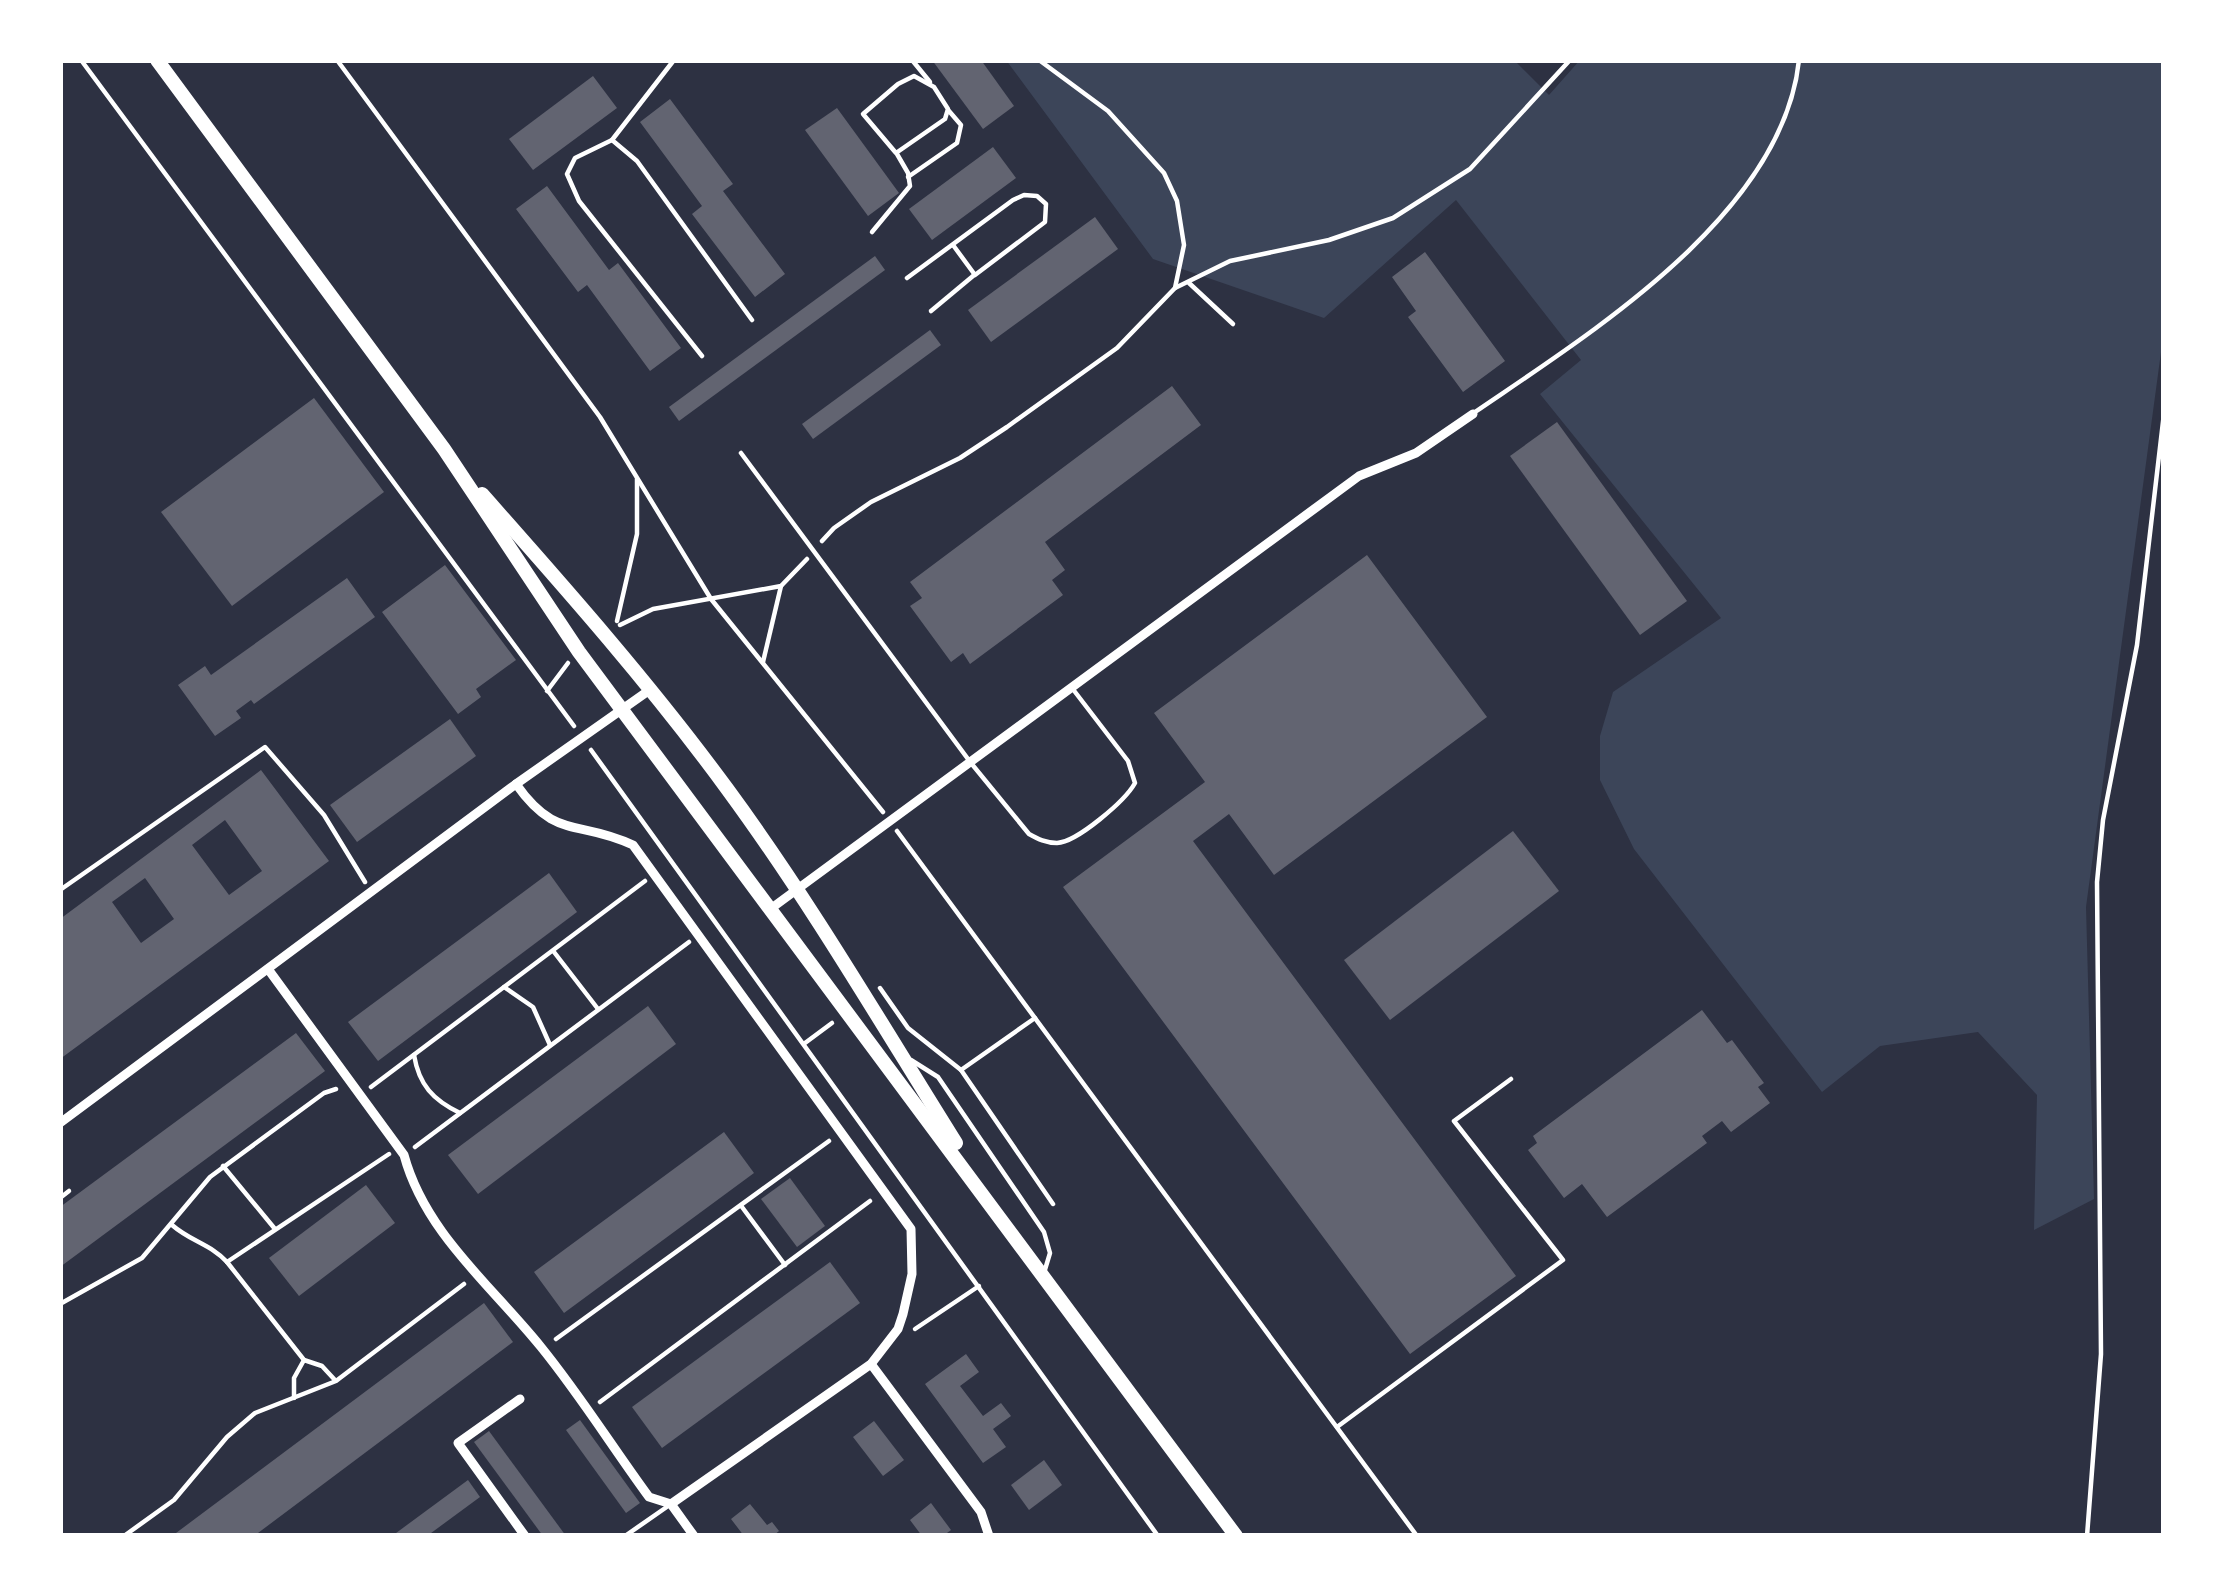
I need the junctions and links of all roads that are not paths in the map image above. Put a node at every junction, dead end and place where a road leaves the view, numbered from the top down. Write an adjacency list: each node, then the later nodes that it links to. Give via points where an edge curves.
1 (157, 60): 14 (main road)
2 (912, 60): 4 (lane)
3 (1799, 60): 13 (lane, via 1778,134 1747,186 1651,282)
4 (934, 87): 5 (lane); 6 (lane, via 914,76 863,113)
5 (948, 110): 6 (lane); 7 (lane, via 961,124 957,143)
6 (896, 153): 7 (lane)
7 (908, 177): 8 (lane, via 901,200)
8 (872, 232)
9 (952, 245): 10 (lane); 10 (lane, via 1024,195 1046,204 1045,222); 11 (lane)
10 (975, 275): 12 (lane)
11 (907, 278)
12 (931, 311)
13 (1473, 414): 16 (street, via 1416,453 1359,476)
14 (443, 449): 17 (main road); 18 (main road)
15 (741, 453): 19 (lane)
16 (1072, 688): 19 (street); 19 (lane, via 1128,761 1135,783 1072,839 1029,834)
17 (651, 689): 18 (street); 21 (main road)
18 (623, 710): 20 (street); 22 (main road)
19 (971, 763): 21 (street)
20 (516, 784): 23 (street); 28 (street, via 546,818 633,845 911,1229 912,1274 898,1329)
21 (797, 890): 22 (street); 24 (main road)
22 (769, 910): 26 (main road)
23 (268, 970): 25 (street); 30 (street, via 402,1152 426,1209 543,1349 649,1497)
24 (902, 1058): 26 (main road); 27 (lane, via 938,1077 1044,1232 1051,1253)
25 (60, 1123)
26 (1003, 1218): 27 (main road)
27 (1044, 1273): 35 (main road)
28 (872, 1364): 30 (street); 34 (street, via 981,1512)
29 (520, 1399): 31 (street, via 458,1443)
30 (671, 1504): 32 (lane); 33 (street)
31 (525, 1536)
32 (625, 1536)
33 (694, 1536)
34 (989, 1536)
35 (1236, 1536)

